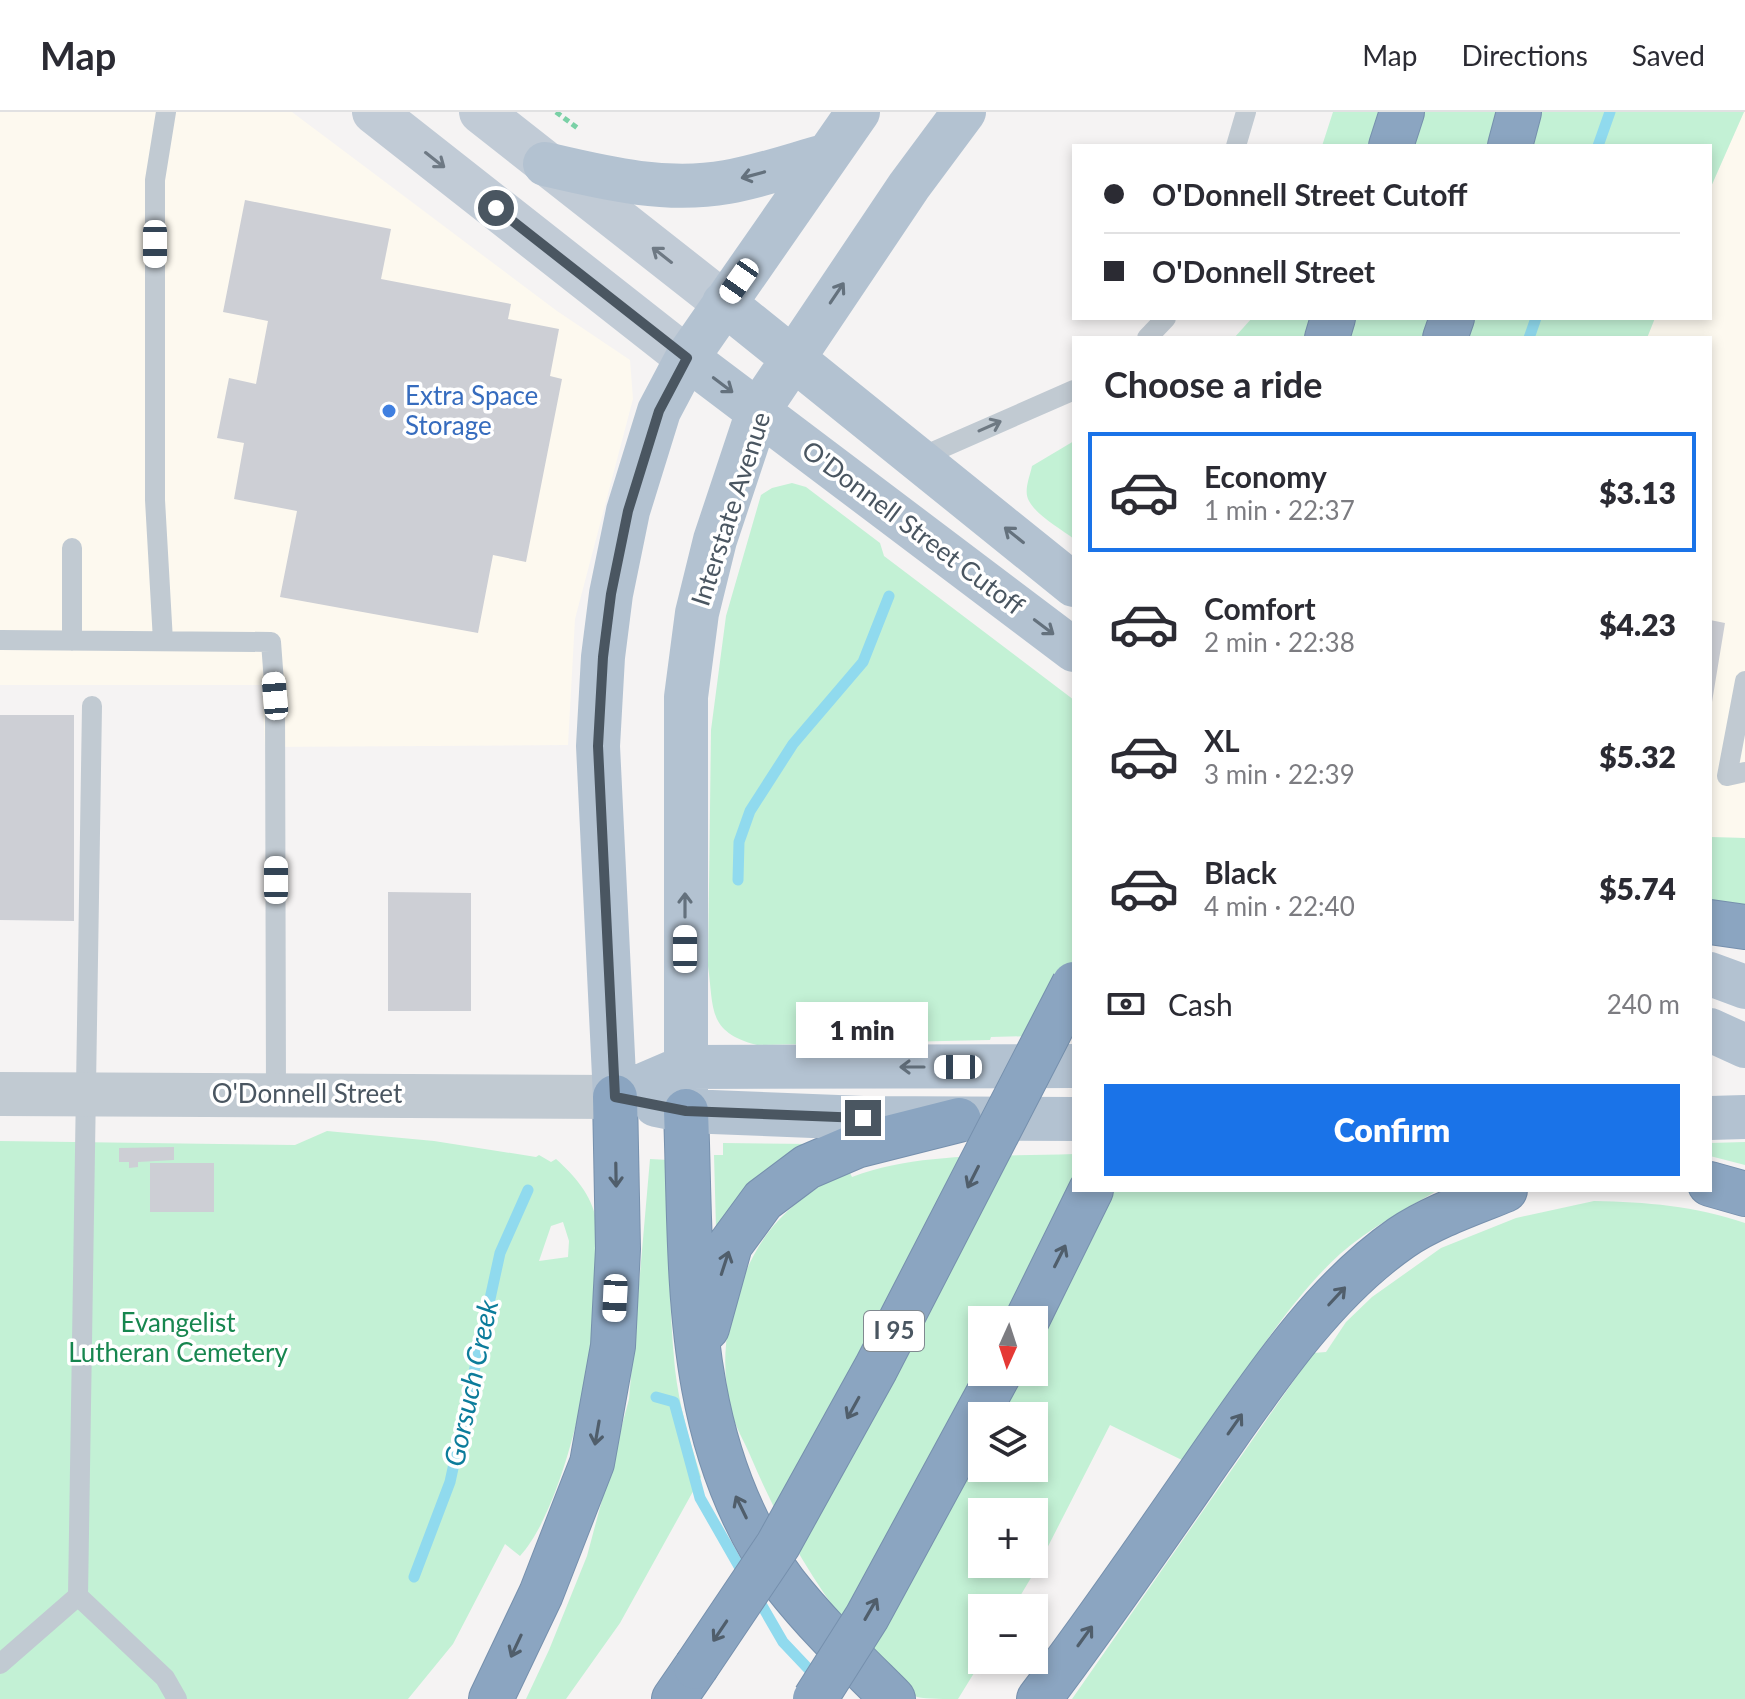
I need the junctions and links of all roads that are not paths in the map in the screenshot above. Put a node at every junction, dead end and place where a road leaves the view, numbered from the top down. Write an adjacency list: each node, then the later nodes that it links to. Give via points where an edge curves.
1 (166, 112): 26 (lane, via 155,180 155,500)
2 (374, 112): 17 (main road, O'Donnell Street Cutoff, one-way to 17)
3 (481, 112): 13 (main road, O'Donnell Street Cutoff)
4 (858, 112): 12 (main road)
5 (964, 112): 18 (main road, Interstate Avenue, one-way to 5)
6 (1246, 112): 9 (lane)
7 (1402, 112): 10 (highway)
8 (1519, 112): 11 (highway)
9 (1237, 144)
10 (1392, 144)
11 (1511, 144)
12 (828, 155): 13 (main road, one-way to 13, via 726,182 678,186 622,183); 14 (main road)
13 (545, 164): 14 (main road, O'Donnell Street Cutoff, one-way to 13)
14 (724, 303): 17 (main road); 18 (main road, O'Donnell Street Cutoff)
15 (1164, 320): 16 (lane)
16 (1149, 336)
17 (687, 358): 20 (main road, O'Donnell Street Cutoff, one-way to 20); 45 (main road, via 659,411 628,511 603,657 598,746)
18 (793, 358): 20 (main road, Interstate Avenue); 21 (main road, O'Donnell Street Cutoff)
19 (1072, 391): 21 (lane, one-way to 19)
20 (758, 411): 27 (main road, O'Donnell Street Cutoff, one-way to 27); 41 (main road, Interstate Avenue, one-way to 20, via 686,697 697,613 715,540)
21 (919, 458): 23 (main road, O'Donnell Street Cutoff, one-way to 21)
22 (72, 548): 25 (lane)
23 (1072, 583)
24 (0, 640): 25 (lane)
25 (72, 641): 26 (lane)
26 (163, 641): 44 (lane, via 271,642)
27 (1072, 648)
28 (1745, 681): 30 (lane, via 1727,776)
29 (92, 706): 43 (lane)
30 (1745, 772)
31 (1712, 922): 32 (highway)
32 (1745, 927)
33 (1712, 975): 34 (main road)
34 (1745, 987)
35 (1072, 988): 60 (highway, I 95, one-way to 60, bridge, via 876,1368 778,1545)
36 (1712, 1031): 37 (main road)
37 (1745, 1046)
38 (1712, 1065): 39 (main road)
39 (1745, 1065)
40 (1072, 1066): 41 (main road, O'Donnell Street, one-way to 41)
41 (685, 1067): 45 (main road, O'Donnell Street); 46 (main road, Interstate Avenue)
42 (0, 1094): 43 (street, O'Donnell Street)
43 (86, 1094): 44 (street, O'Donnell Street); 58 (lane)
44 (276, 1094): 45 (street, O'Donnell Street)
45 (615, 1097): 46 (main road, O'Donnell Street); 62 (highway, one-way to 62, via 618,1249 613,1346 592,1463 541,1594)
46 (686, 1111): 50 (main road, O'Donnell Street); 56 (highway)
47 (1745, 1117): 48 (main road)
48 (1712, 1118)
49 (1072, 1119): 50 (main road, O'Donnell Street)
50 (959, 1120): 56 (highway, one-way to 50, via 730,1245 763,1200 807,1167 856,1146)
51 (1712, 1185): 54 (highway)
52 (1090, 1192): 55 (highway, one-way to 52)
53 (1500, 1192): 65 (highway, one-way to 53, via 1284,1353 1350,1281 1401,1238)
54 (1745, 1194)
55 (1034, 1306)
56 (698, 1366): 64 (highway, one-way to 56, via 785,1583 751,1527 728,1481)
57 (992, 1386): 63 (highway, one-way to 57, bridge, via 867,1617)
58 (78, 1596): 59 (lane); 61 (lane, via 165,1678)
59 (0, 1664)
60 (685, 1683)
61 (177, 1699)
62 (491, 1699)
63 (815, 1699)
64 (893, 1699)
65 (1039, 1699)

